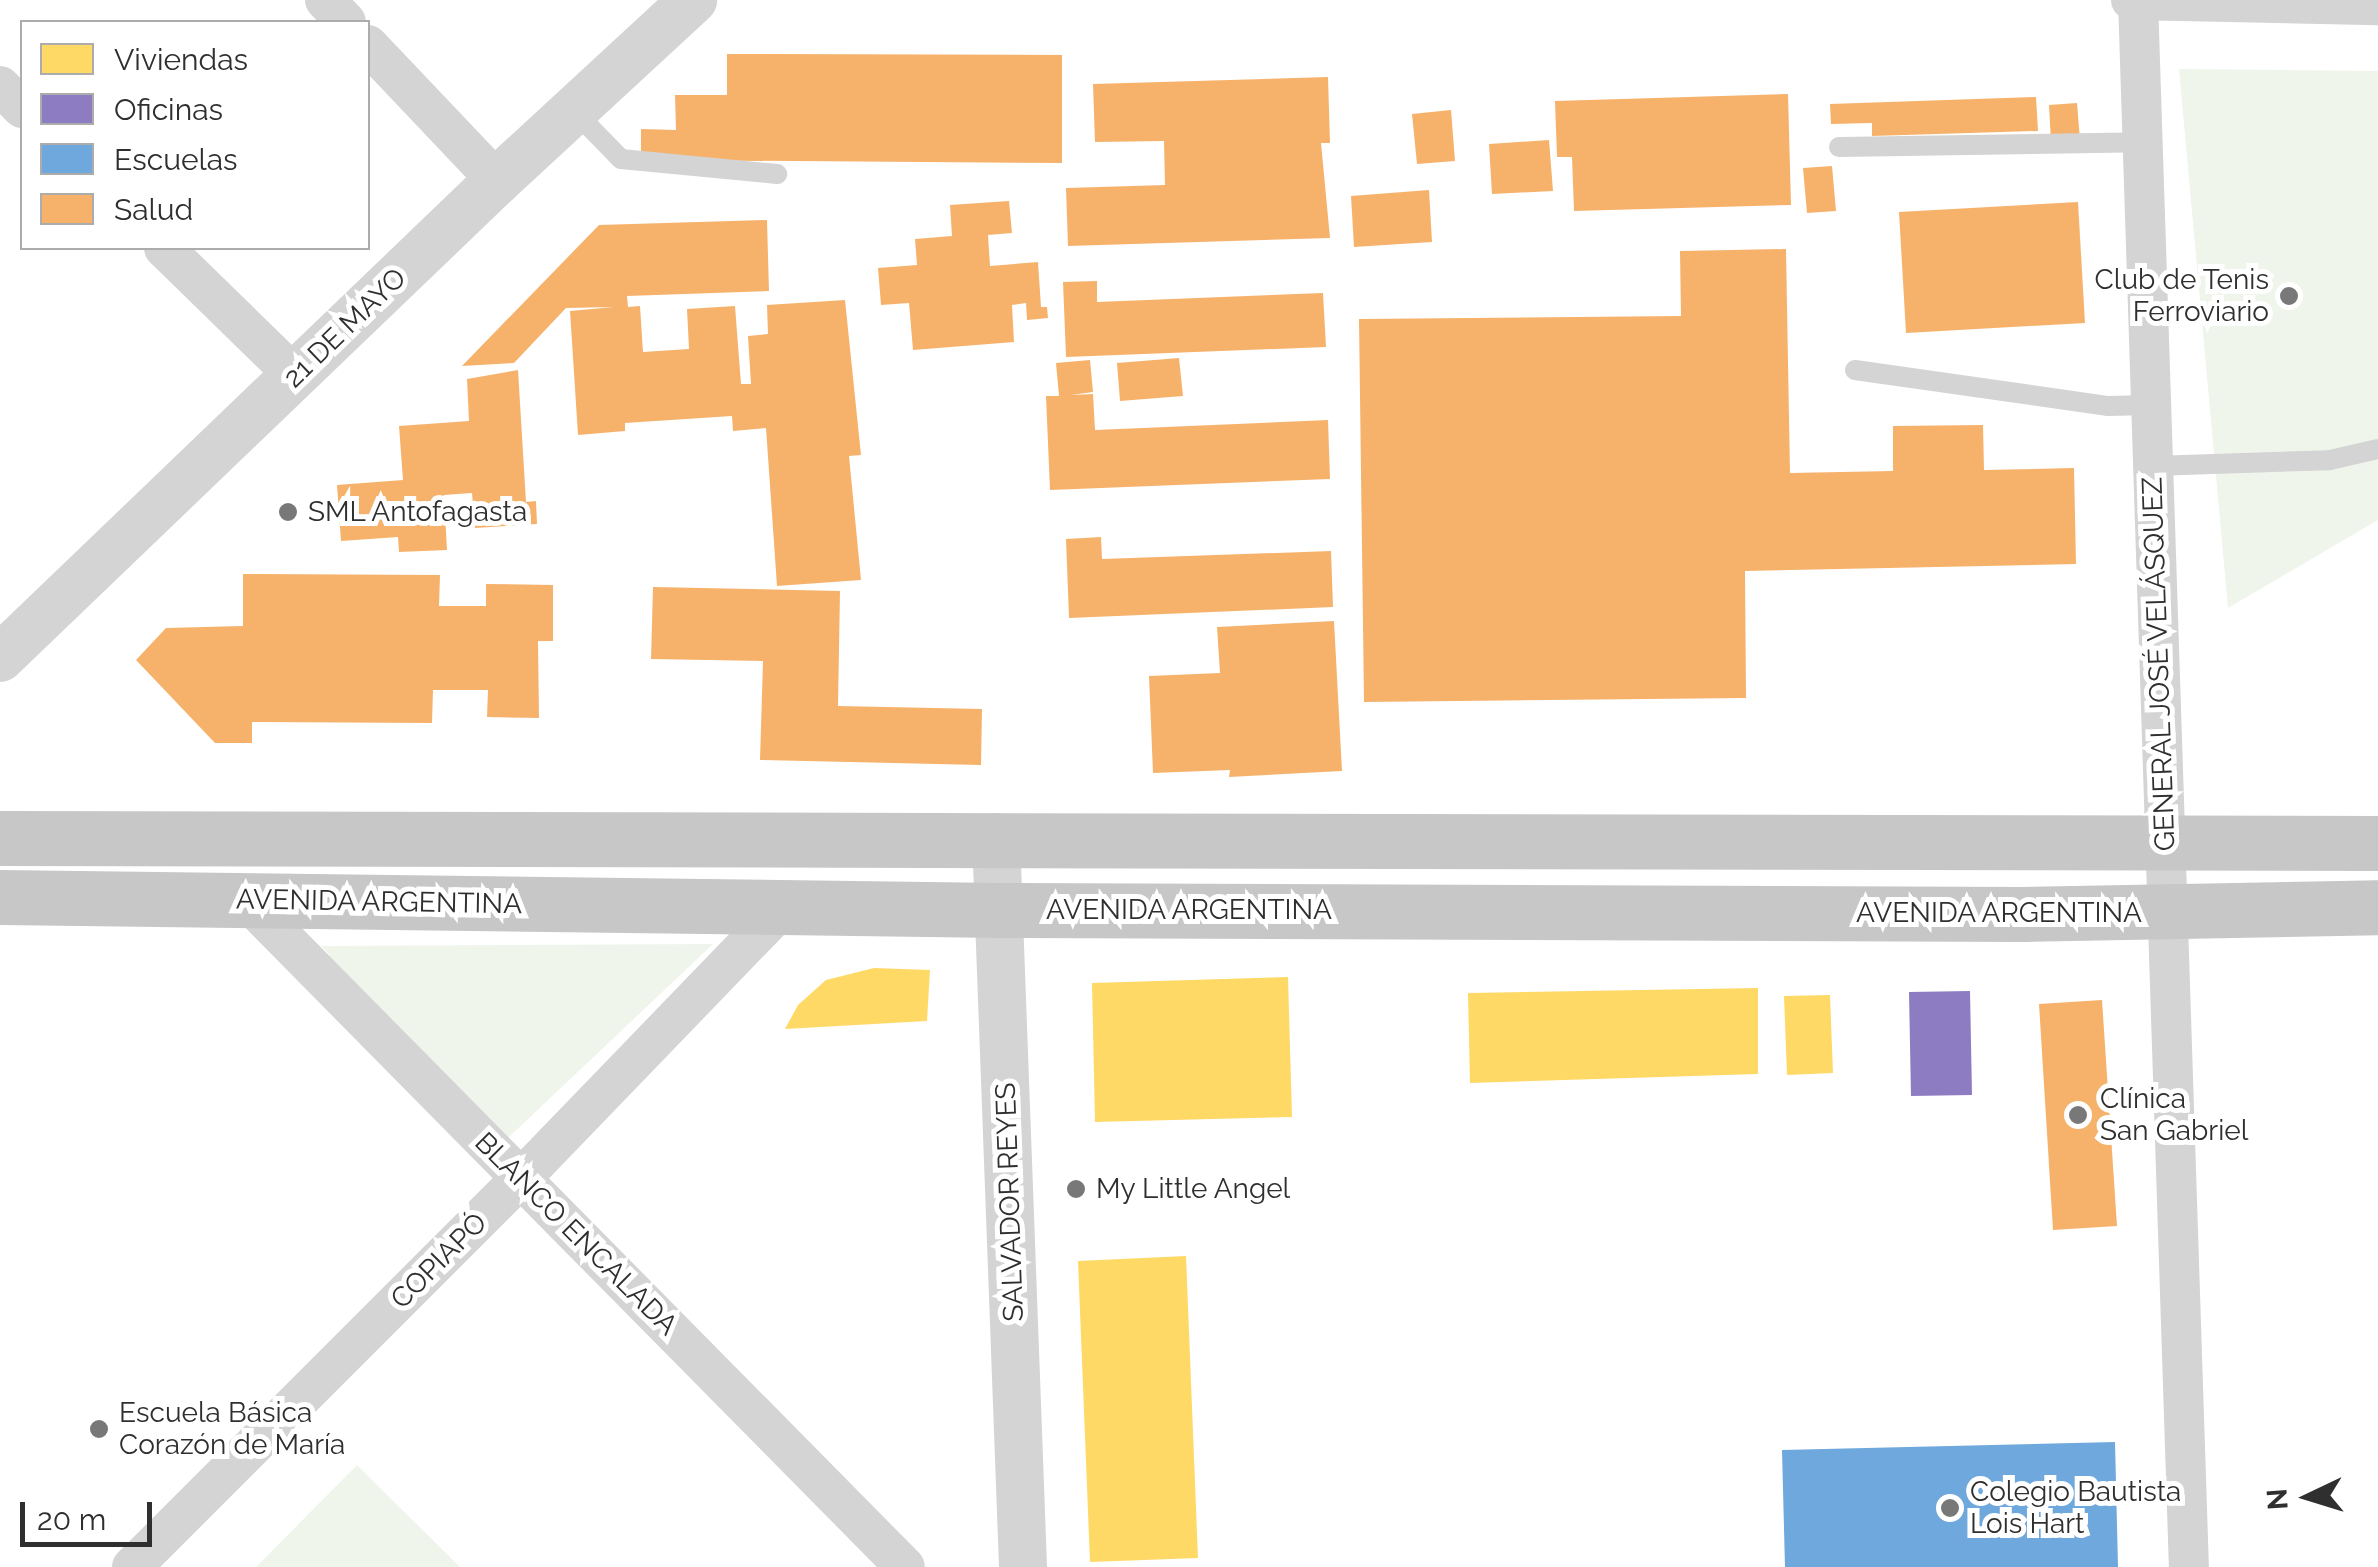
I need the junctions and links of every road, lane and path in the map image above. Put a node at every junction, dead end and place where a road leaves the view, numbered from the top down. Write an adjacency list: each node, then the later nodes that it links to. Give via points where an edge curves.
1 (325, 0): 5 (street)
2 (693, 0): 9 (street, 21 DE MAYO)
3 (2134, 0): 4 (street); 10 (street, GENERAL JOSÉ VELÁSQUEZ)
4 (2378, 5)
5 (344, 20)
6 (370, 47): 13 (street)
7 (0, 86): 8 (street)
8 (20, 106)
9 (575, 112): 12 (lane, via 620,160); 13 (street, 21 DE MAYO)
10 (2142, 142): 11 (lane); 17 (street, GENERAL JOSÉ VELÁSQUEZ)
11 (1838, 148)
12 (777, 174)
13 (497, 181): 16 (street, 21 DE MAYO)
14 (166, 250): 16 (street)
15 (1855, 370): 17 (lane, via 2108,406)
16 (295, 376): 20 (street, 21 DE MAYO)
17 (2150, 405): 19 (street, GENERAL JOSÉ VELÁSQUEZ)
18 (2378, 449): 19 (lane, via 2330,460)
19 (2152, 466): 24 (street, GENERAL JOSÉ VELÁSQUEZ)
20 (0, 658)
21 (0, 838): 22 (main road)
22 (996, 838): 24 (main road); 29 (street, SALVADOR REYES)
23 (2378, 842): 24 (main road)
24 (2165, 844): 30 (street, GENERAL JOSÉ VELÁSQUEZ)
25 (0, 897): 26 (main road, AVENIDA ARGENTINA)
26 (247, 901): 27 (main road, AVENIDA ARGENTINA); 31 (street, BLANCO ENCALADA)
27 (784, 907): 29 (main road, AVENIDA ARGENTINA); 31 (street, COPIAPÓ)
28 (2378, 907): 30 (main road, AVENIDA ARGENTINA)
29 (1000, 910): 30 (main road, AVENIDA ARGENTINA); 34 (street, SALVADOR REYES)
30 (2168, 914): 35 (street, GENERAL JOSÉ VELÁSQUEZ)
31 (521, 1178): 32 (street, COPIAPÓ); 33 (street, BLANCO ENCALADA)
32 (132, 1567)
33 (905, 1567)
34 (1023, 1567)
35 (2189, 1567)

